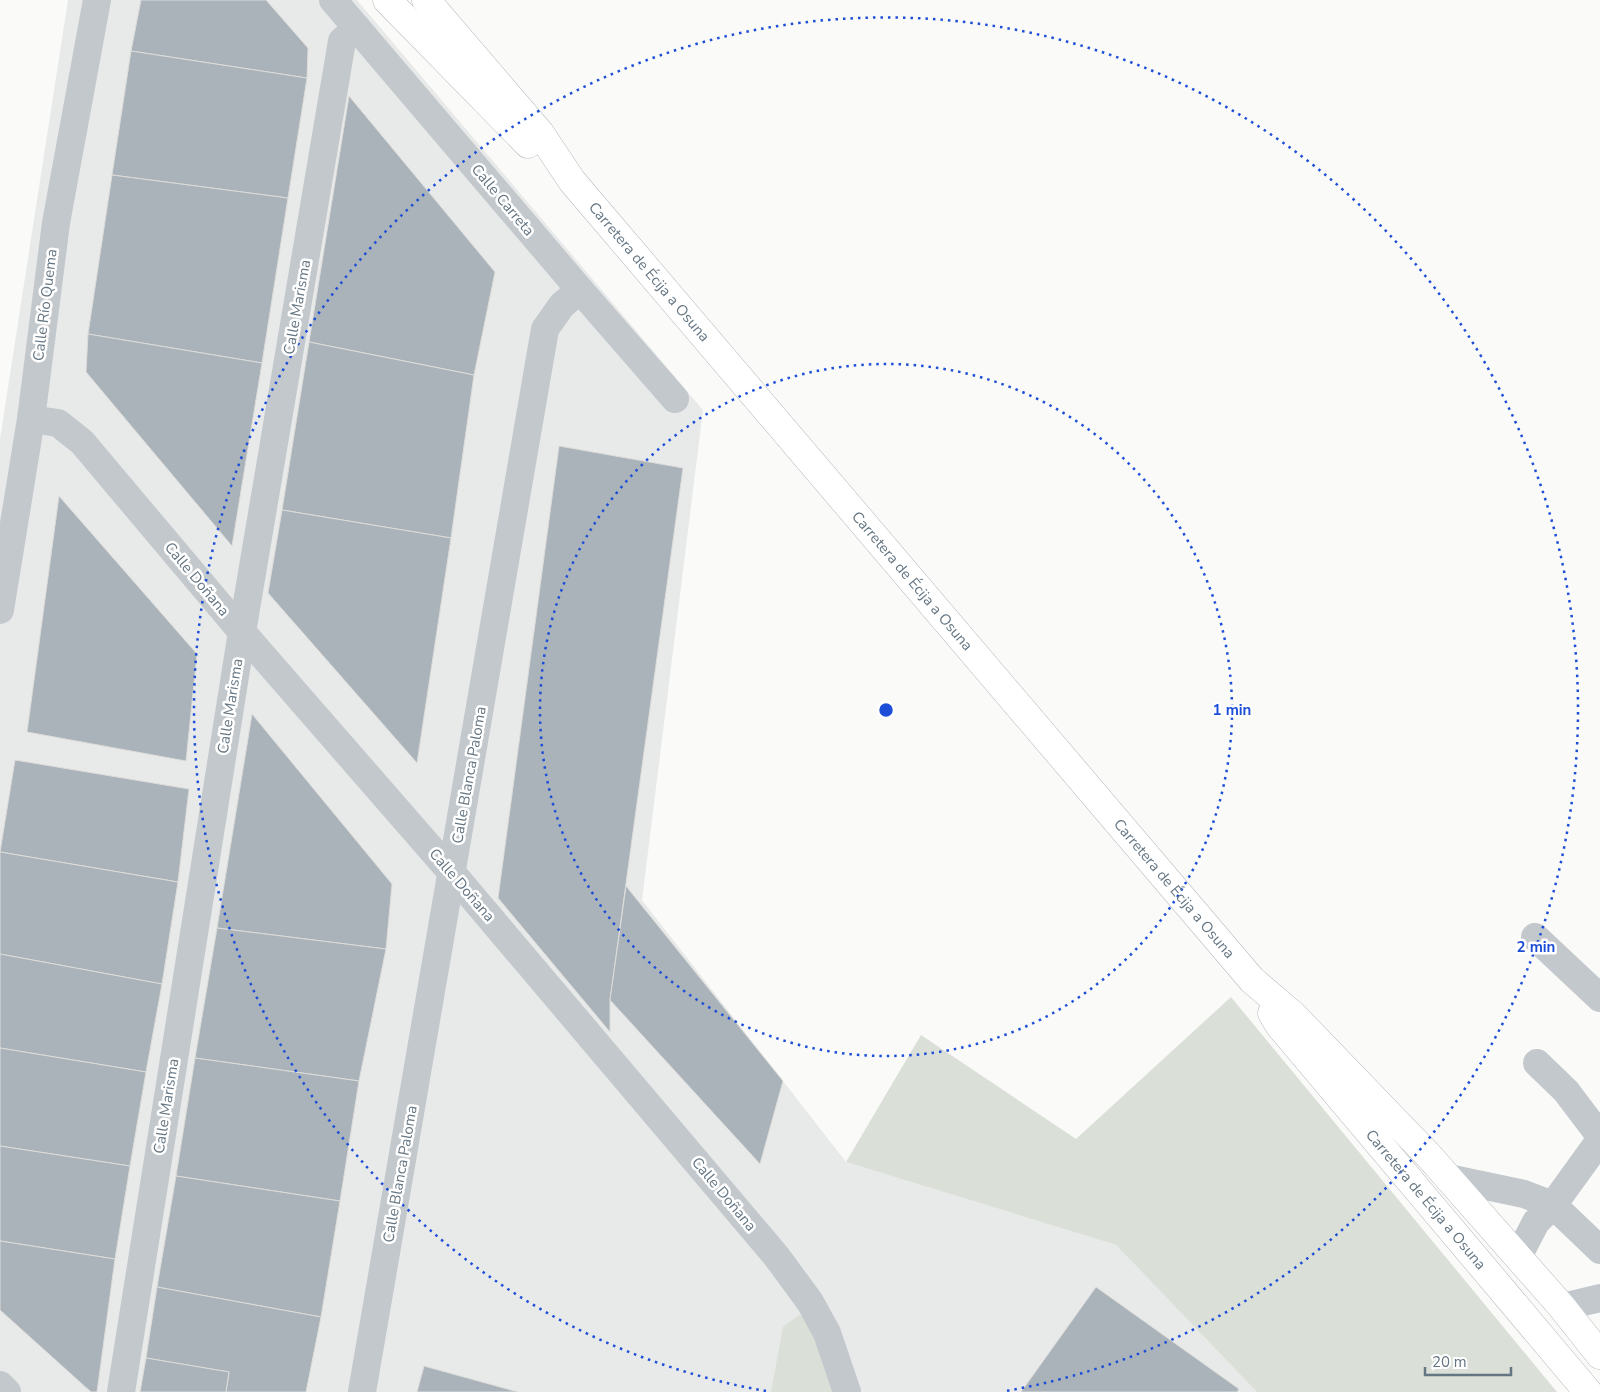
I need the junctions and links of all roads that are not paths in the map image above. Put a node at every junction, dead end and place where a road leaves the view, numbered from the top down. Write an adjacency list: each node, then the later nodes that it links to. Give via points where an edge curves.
1 (97, 0): 9 (street, Calle Río Quema, via 56,223)
2 (333, 0): 5 (street, Calle Carreta)
3 (386, 0): 6 (main road, Carretera de Écija a Osuna, via 525,142)
4 (426, 0): 6 (main road, Carretera de Écija a Osuna, via 540,133)
5 (356, 28): 7 (street, Calle Carreta); 11 (street, Calle Marisma, via 342,41)
6 (572, 180): 14 (main road, Carretera de Écija a Osuna)
7 (580, 290): 8 (street, Calle Carreta); 12 (street, Calle Blanca Paloma, via 562,305 545,329)
8 (675, 399)
9 (31, 419): 10 (street, Calle Río Quema); 11 (street, Calle Doñana, via 58,423 82,442)
10 (0, 610)
11 (242, 632): 12 (street, Calle Doñana); 29 (street, Calle Marisma)
12 (452, 873): 30 (street, Calle Blanca Paloma); 31 (street, Calle Doñana, via 777,1257 810,1302 827,1333)
13 (1536, 937): 15 (street)
14 (1252, 980): 19 (main road, Carretera de Écija a Osuna, via 1294,1016); 20 (main road, Carretera de Écija a Osuna, via 1279,1025)
15 (1600, 998)
16 (1537, 1063): 17 (street, via 1566,1091)
17 (1600, 1136)
18 (1600, 1140): 21 (street)
19 (1448, 1178): 21 (street, via 1524,1194); 23 (main road, Carretera de Écija a Osuna)
20 (1420, 1193): 23 (main road, via 1456,1214); 32 (main road, Carretera de Écija a Osuna)
21 (1553, 1205): 22 (street); 23 (street, via 1536,1222 1523,1247)
22 (1600, 1250)
23 (1517, 1269): 25 (main road, Carretera de Écija a Osuna)
24 (1600, 1298): 25 (street)
25 (1550, 1307): 26 (main road, Carretera de Écija a Osuna); 33 (main road, via 1583,1360)
26 (1600, 1355)
27 (0, 1385): 28 (street)
28 (7, 1392)
29 (121, 1392)
30 (362, 1392)
31 (848, 1392)
32 (1588, 1392)
33 (1595, 1392)

